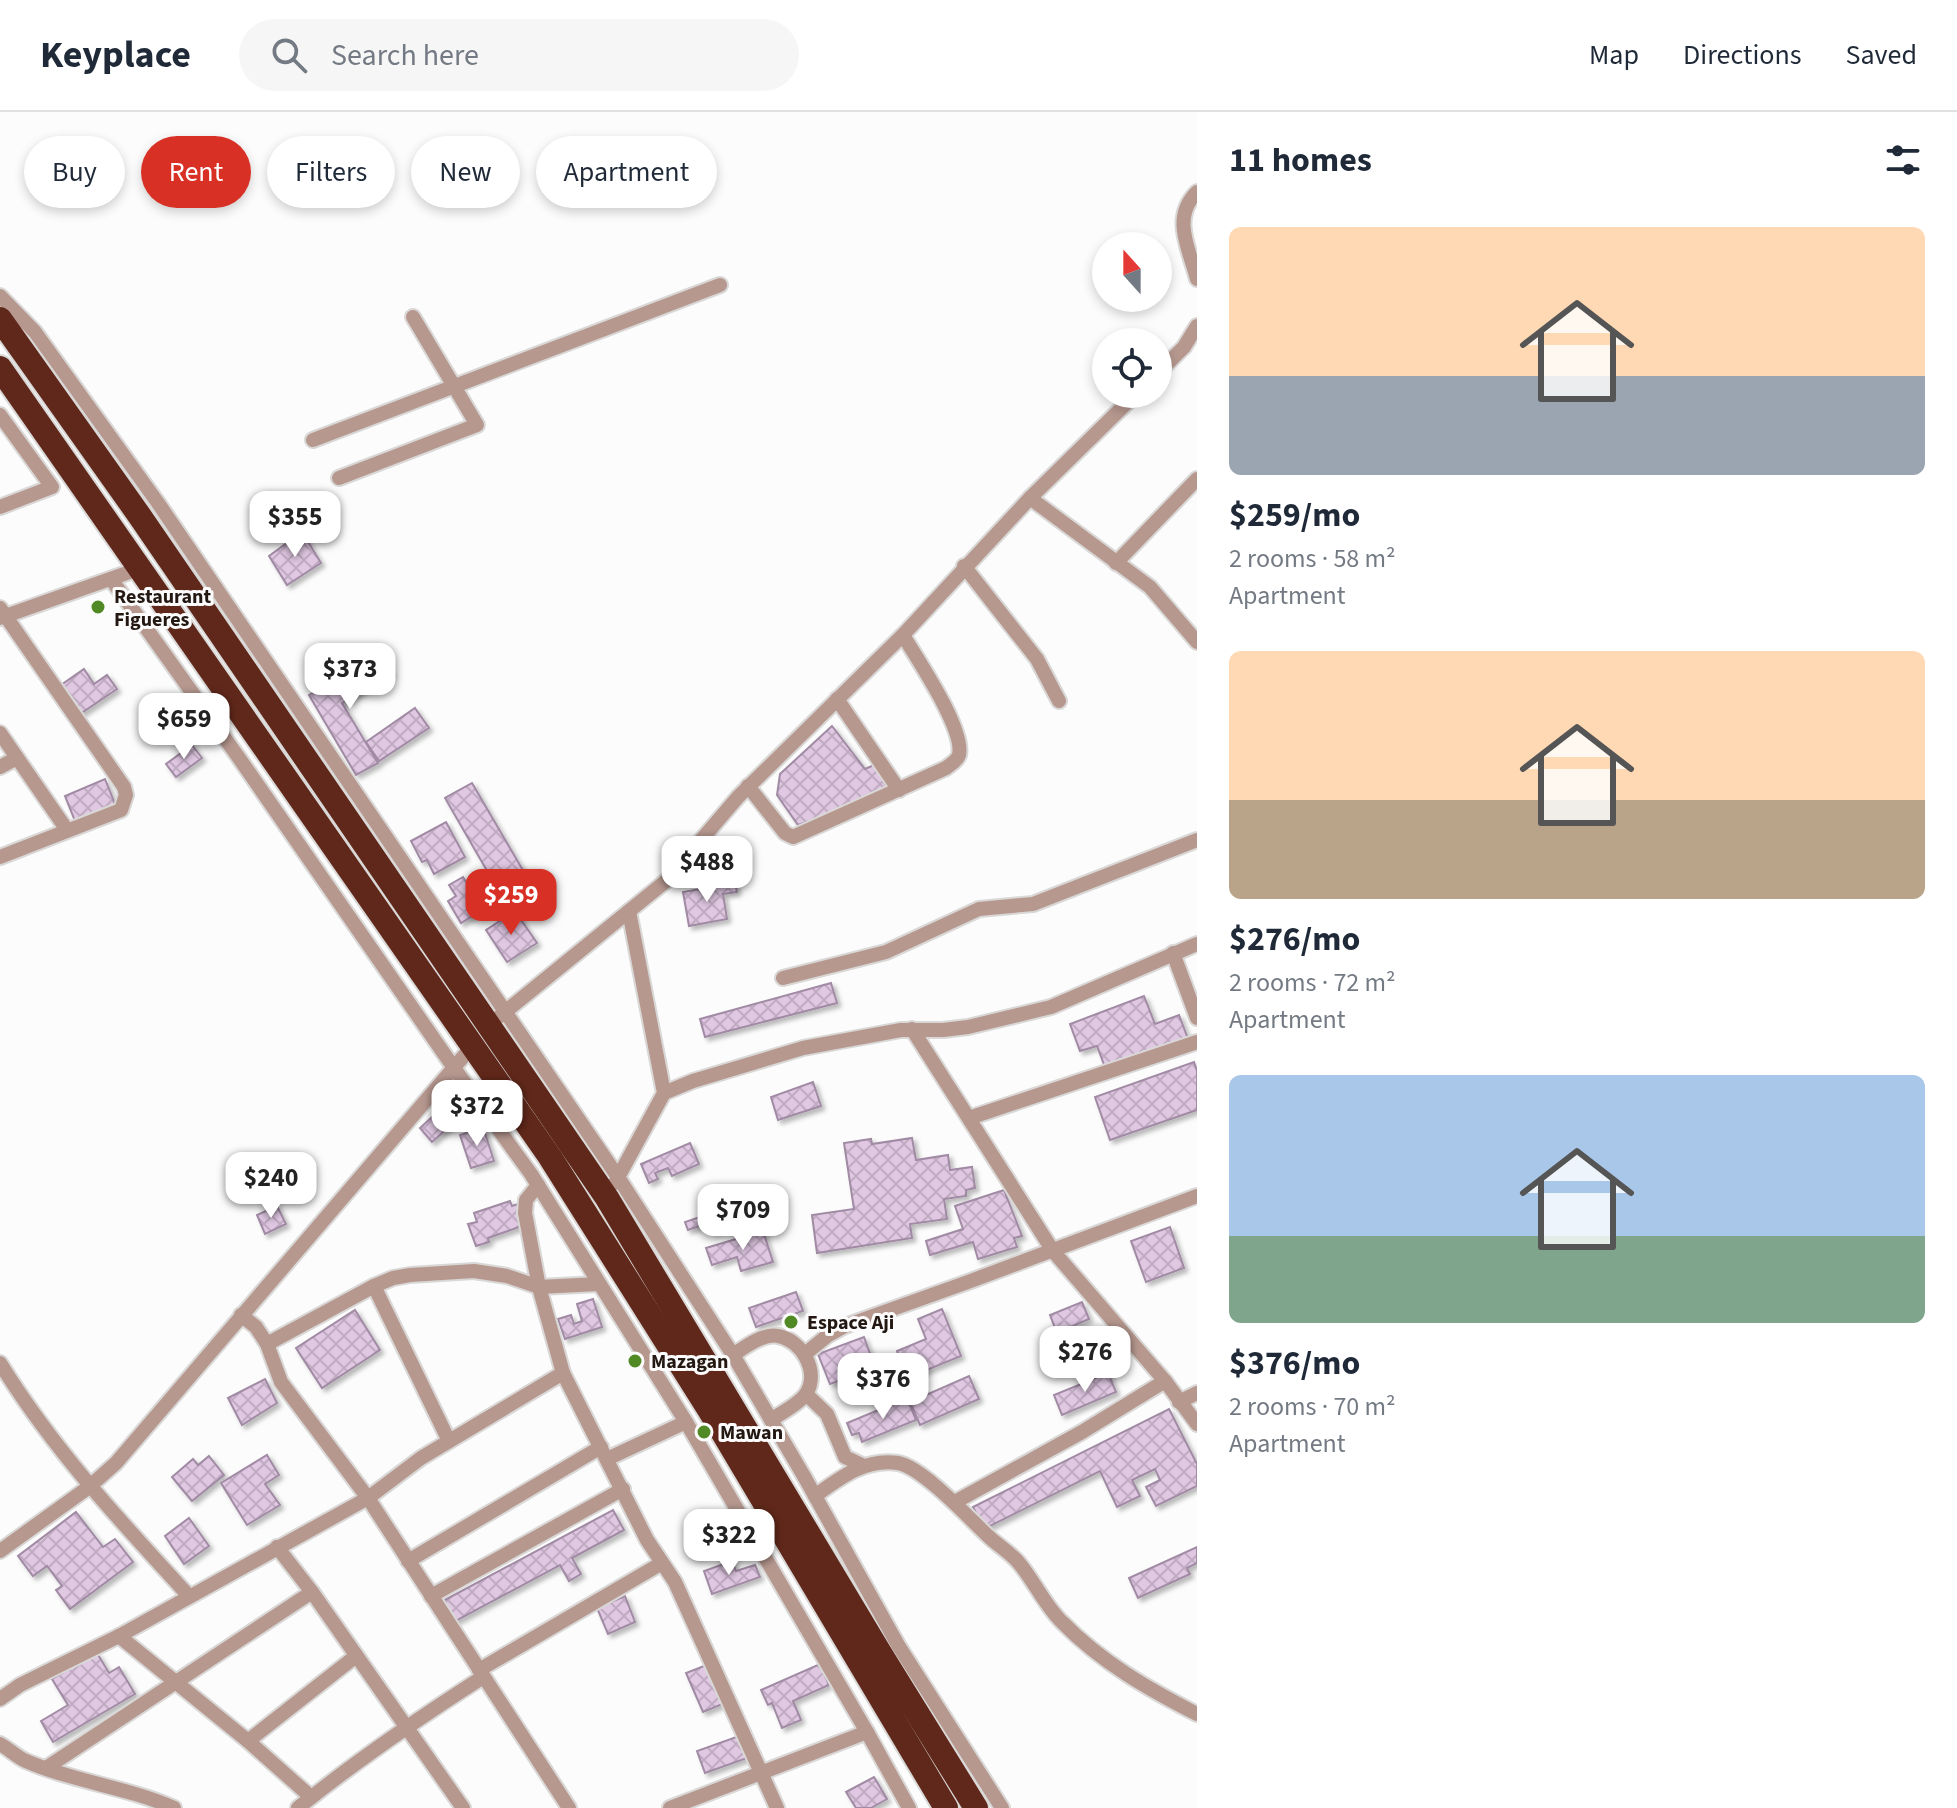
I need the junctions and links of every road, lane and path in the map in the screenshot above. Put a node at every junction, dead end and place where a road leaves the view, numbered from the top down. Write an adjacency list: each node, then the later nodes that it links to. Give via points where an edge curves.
1 (1197, 192): 2 (street, via 1181,221)
2 (1197, 279)
3 (720, 285): 10 (street)
4 (0, 296): 42 (street, via 35,332 158,503)
5 (413, 317): 10 (street)
6 (0, 319): 42 (highway)
7 (1197, 326): 8 (street)
8 (1172, 359)
9 (0, 368): 14 (highway)
10 (454, 386): 13 (street); 15 (street, via 477,425)
11 (1122, 408): 18 (street)
12 (0, 415): 17 (street)
13 (313, 440)
14 (76, 477): 17 (street); 22 (highway)
15 (339, 478)
16 (1197, 479): 20 (street)
17 (52, 487): 19 (street)
18 (1030, 498): 20 (street); 21 (street)
19 (0, 507)
20 (1116, 563): 26 (street, via 1150,587)
21 (964, 566): 25 (street); 28 (street, via 1023,639)
22 (141, 568): 23 (street); 45 (highway)
23 (111, 579): 24 (street); 46 (street)
24 (2, 614): 34 (street, via 124,787 121,810)
25 (903, 635): 27 (street); 33 (street, via 954,724 960,753 946,768)
26 (1197, 642)
27 (837, 699): 32 (street); 33 (street)
28 (1059, 701)
29 (0, 733): 30 (street)
30 (17, 758): 31 (street); 34 (street)
31 (0, 767)
32 (748, 786): 33 (street, via 791,837); 37 (street, via 666,881)
33 (899, 790)
34 (67, 830): 36 (street)
35 (1197, 840): 40 (street, via 1033,904 979,909 886,952)
36 (0, 857)
37 (629, 911): 42 (street); 47 (street)
38 (1197, 944): 39 (street)
39 (1173, 953): 41 (street); 43 (street, via 1051,1007 968,1027)
40 (783, 978)
41 (1197, 1018)
42 (498, 1019): 45 (street); 50 (highway)
43 (912, 1029): 47 (street, via 803,1048); 48 (street)
44 (1197, 1042): 48 (street)
45 (474, 1045): 46 (street); 104 (highway, via 632,1285)
46 (454, 1068): 49 (street); 56 (street)
47 (664, 1093): 50 (street)
48 (969, 1118): 52 (street)
49 (538, 1185): 53 (street); 55 (street, via 526,1200 525,1213)
50 (613, 1187): 59 (street); 105 (highway, via 880,1653)
51 (1197, 1196): 52 (street)
52 (1053, 1251): 58 (street, via 845,1326); 62 (street)
53 (599, 1284): 55 (street); 67 (street)
54 (374, 1286): 55 (street, via 410,1275 474,1271); 57 (street); 69 (street)
55 (539, 1287): 61 (street)
56 (241, 1315): 57 (street); 72 (street, via 116,1463)
57 (267, 1344): 75 (street, via 281,1382)
58 (805, 1354): 59 (street, via 781,1336 760,1340); 64 (street, via 812,1371)
59 (733, 1355): 66 (street)
60 (0, 1363): 72 (street)
61 (563, 1373): 69 (street); 70 (street)
62 (1165, 1381): 65 (street); 76 (street)
63 (1197, 1393): 65 (street)
64 (806, 1394): 66 (street); 71 (street, via 827,1414 845,1457)
65 (1179, 1402): 68 (street)
66 (771, 1420): 74 (street)
67 (686, 1422): 70 (street); 91 (street)
68 (1197, 1424)
69 (449, 1441): 75 (street)
70 (604, 1453): 73 (street); 79 (street)
71 (864, 1466): 74 (street); 76 (street, via 899,1463)
72 (89, 1487): 78 (street); 82 (street)
73 (623, 1489): 80 (street); 83 (street)
74 (815, 1496): 106 (street, via 898,1645)
75 (368, 1498): 77 (street); 79 (street)
76 (955, 1502): 89 (street, via 1016,1559 1059,1620 1139,1683)
77 (277, 1547): 81 (street); 82 (street)
78 (0, 1551)
79 (408, 1561): 83 (street)
80 (662, 1563): 86 (street); 95 (street, via 719,1675)
81 (312, 1592): 85 (street); 87 (street)
82 (189, 1596): 84 (street)
83 (431, 1596): 86 (street)
84 (119, 1636): 87 (street); 88 (street)
85 (356, 1656): 90 (street); 92 (street)
86 (481, 1673): 90 (street); 100 (street)
87 (177, 1683): 92 (street); 94 (street)
88 (0, 1699)
89 (1197, 1714)
90 (406, 1726): 96 (street); 99 (street)
91 (867, 1732): 95 (street); 103 (street)
92 (248, 1741): 96 (street)
93 (0, 1744): 94 (street)
94 (46, 1768): 97 (street)
95 (760, 1774): 101 (street); 102 (street)
96 (311, 1797): 98 (street)
97 (174, 1808)
98 (298, 1808)
99 (463, 1808)
100 (569, 1808)
101 (670, 1808)
102 (777, 1808)
103 (909, 1808)
104 (946, 1808)
105 (976, 1808)
106 (1002, 1808)

